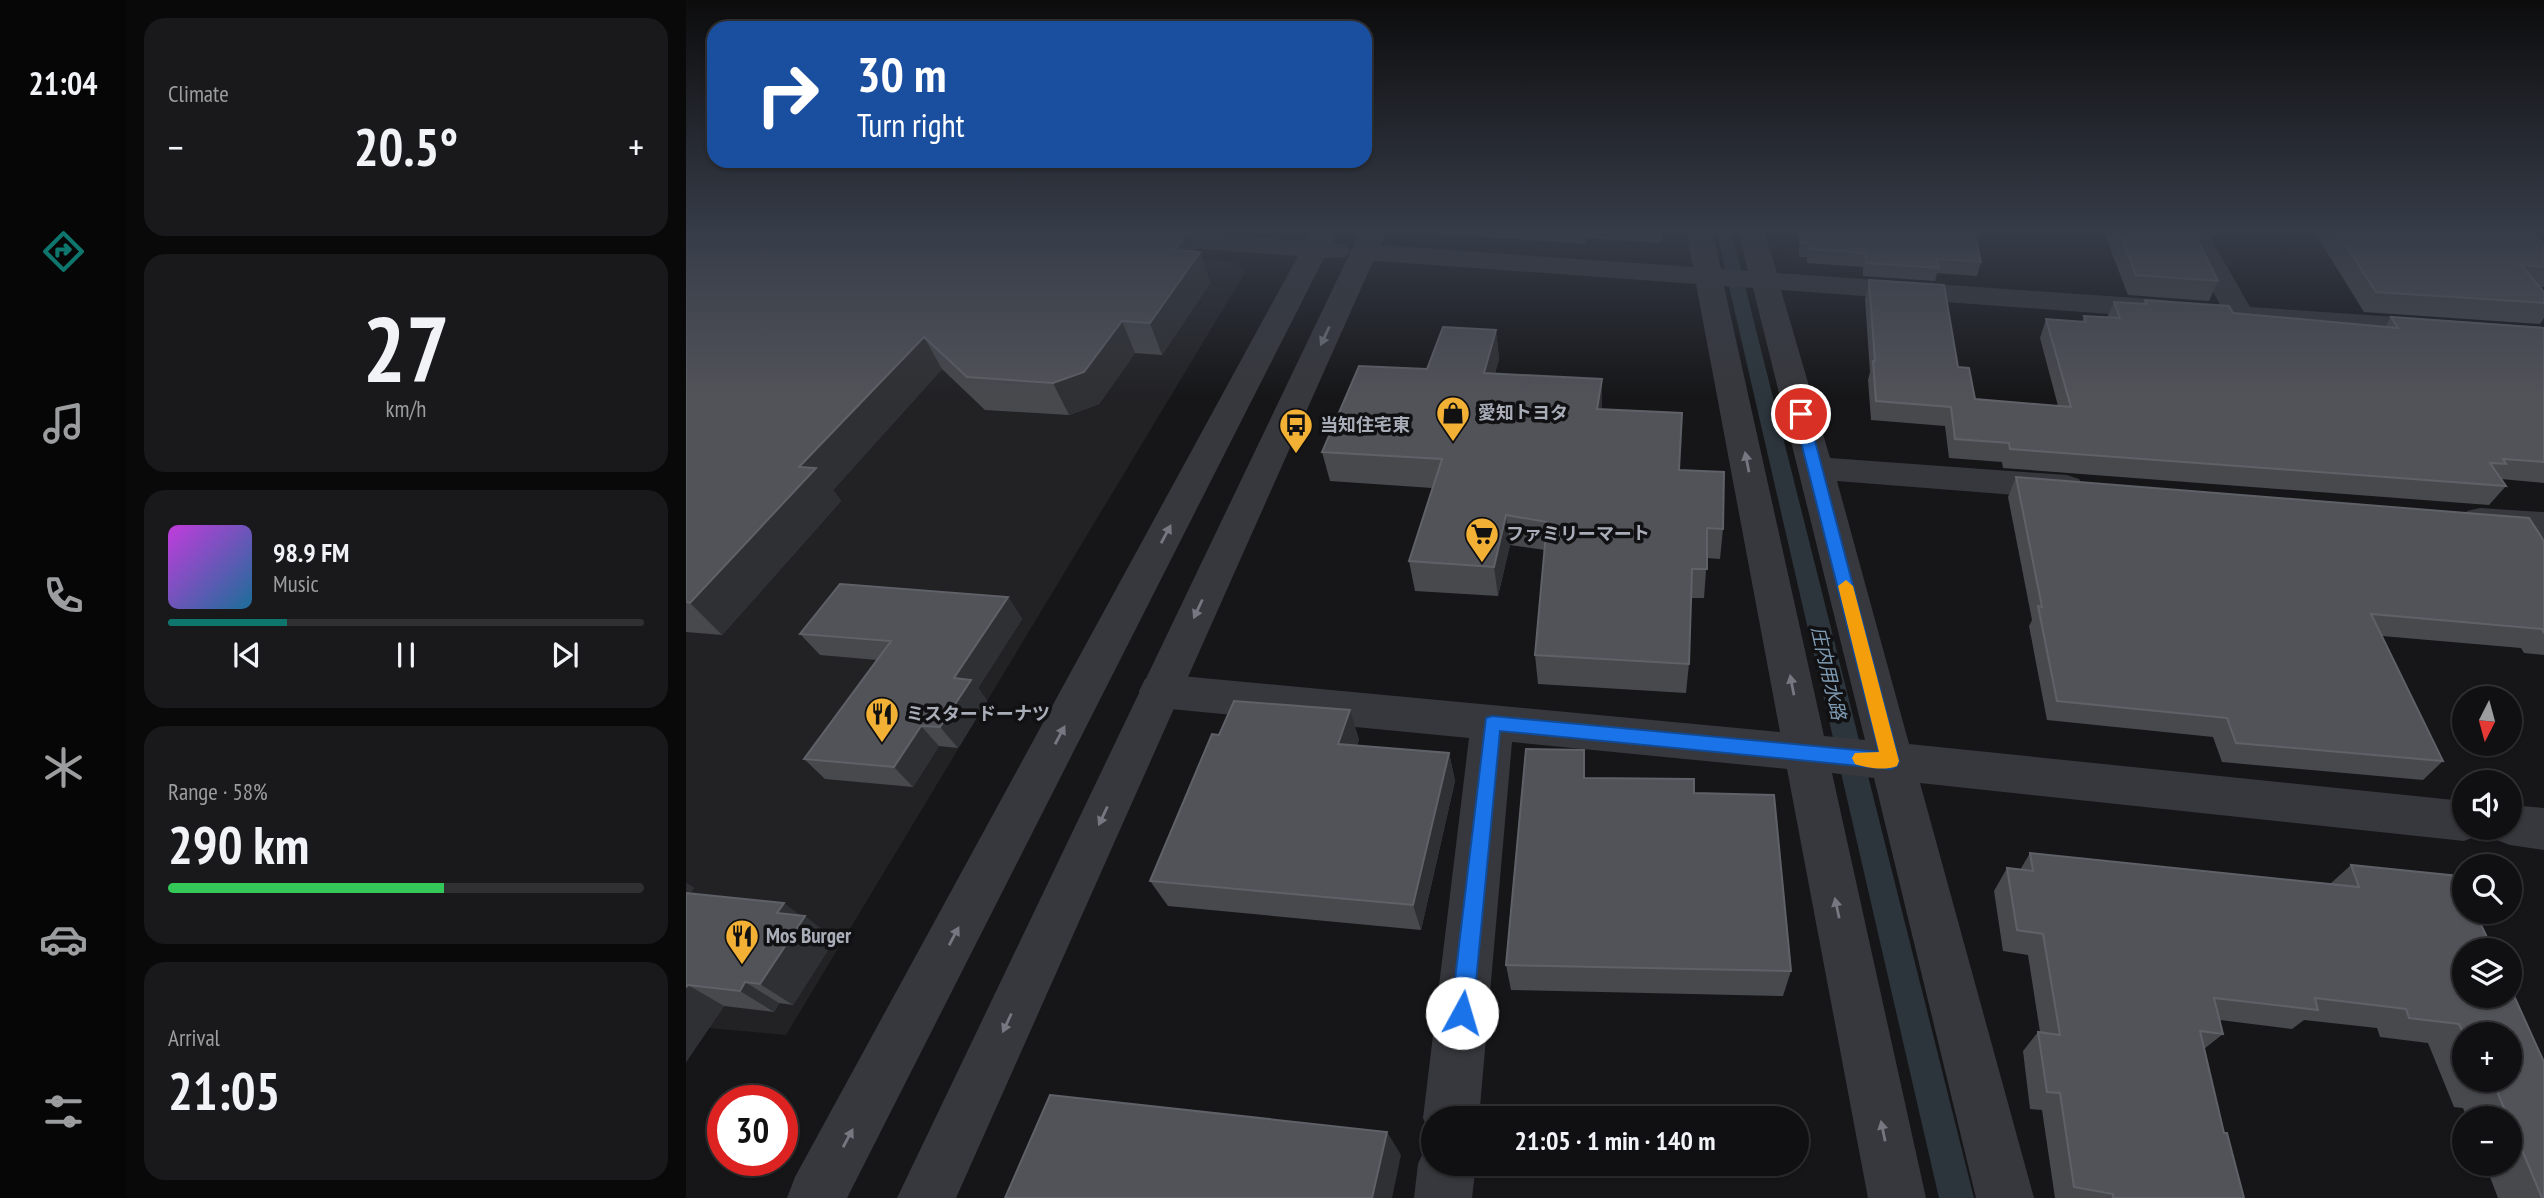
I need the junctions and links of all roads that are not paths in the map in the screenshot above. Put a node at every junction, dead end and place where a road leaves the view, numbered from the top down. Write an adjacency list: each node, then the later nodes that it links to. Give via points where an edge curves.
1 (1296, 286): 21 (street, one-way to 1)
2 (1348, 286): 13 (street, one-way to 13)
3 (1739, 286): 15 (street, one-way to 3)
4 (1740, 286): 9 (street)
5 (1835, 286): 7 (street)
6 (2225, 286): 7 (street)
7 (2241, 314): 8 (street)
8 (2544, 336)
9 (1816, 468): 10 (street); 15 (street)
10 (2104, 490)
11 (2448, 517): 12 (street)
12 (2544, 525)
13 (1160, 691): 14 (street); 22 (street, one-way to 22)
14 (1492, 723): 15 (street); 19 (street)
15 (1849, 757): 16 (street); 24 (street, one-way to 15); 25 (street)
16 (2452, 820)
17 (2522, 826): 18 (street)
18 (2544, 829)
19 (1452, 1106)
20 (1446, 1176): 23 (street)
21 (816, 1198)
22 (926, 1198)
23 (1443, 1198)
24 (1897, 1198)
25 (2005, 1198)

